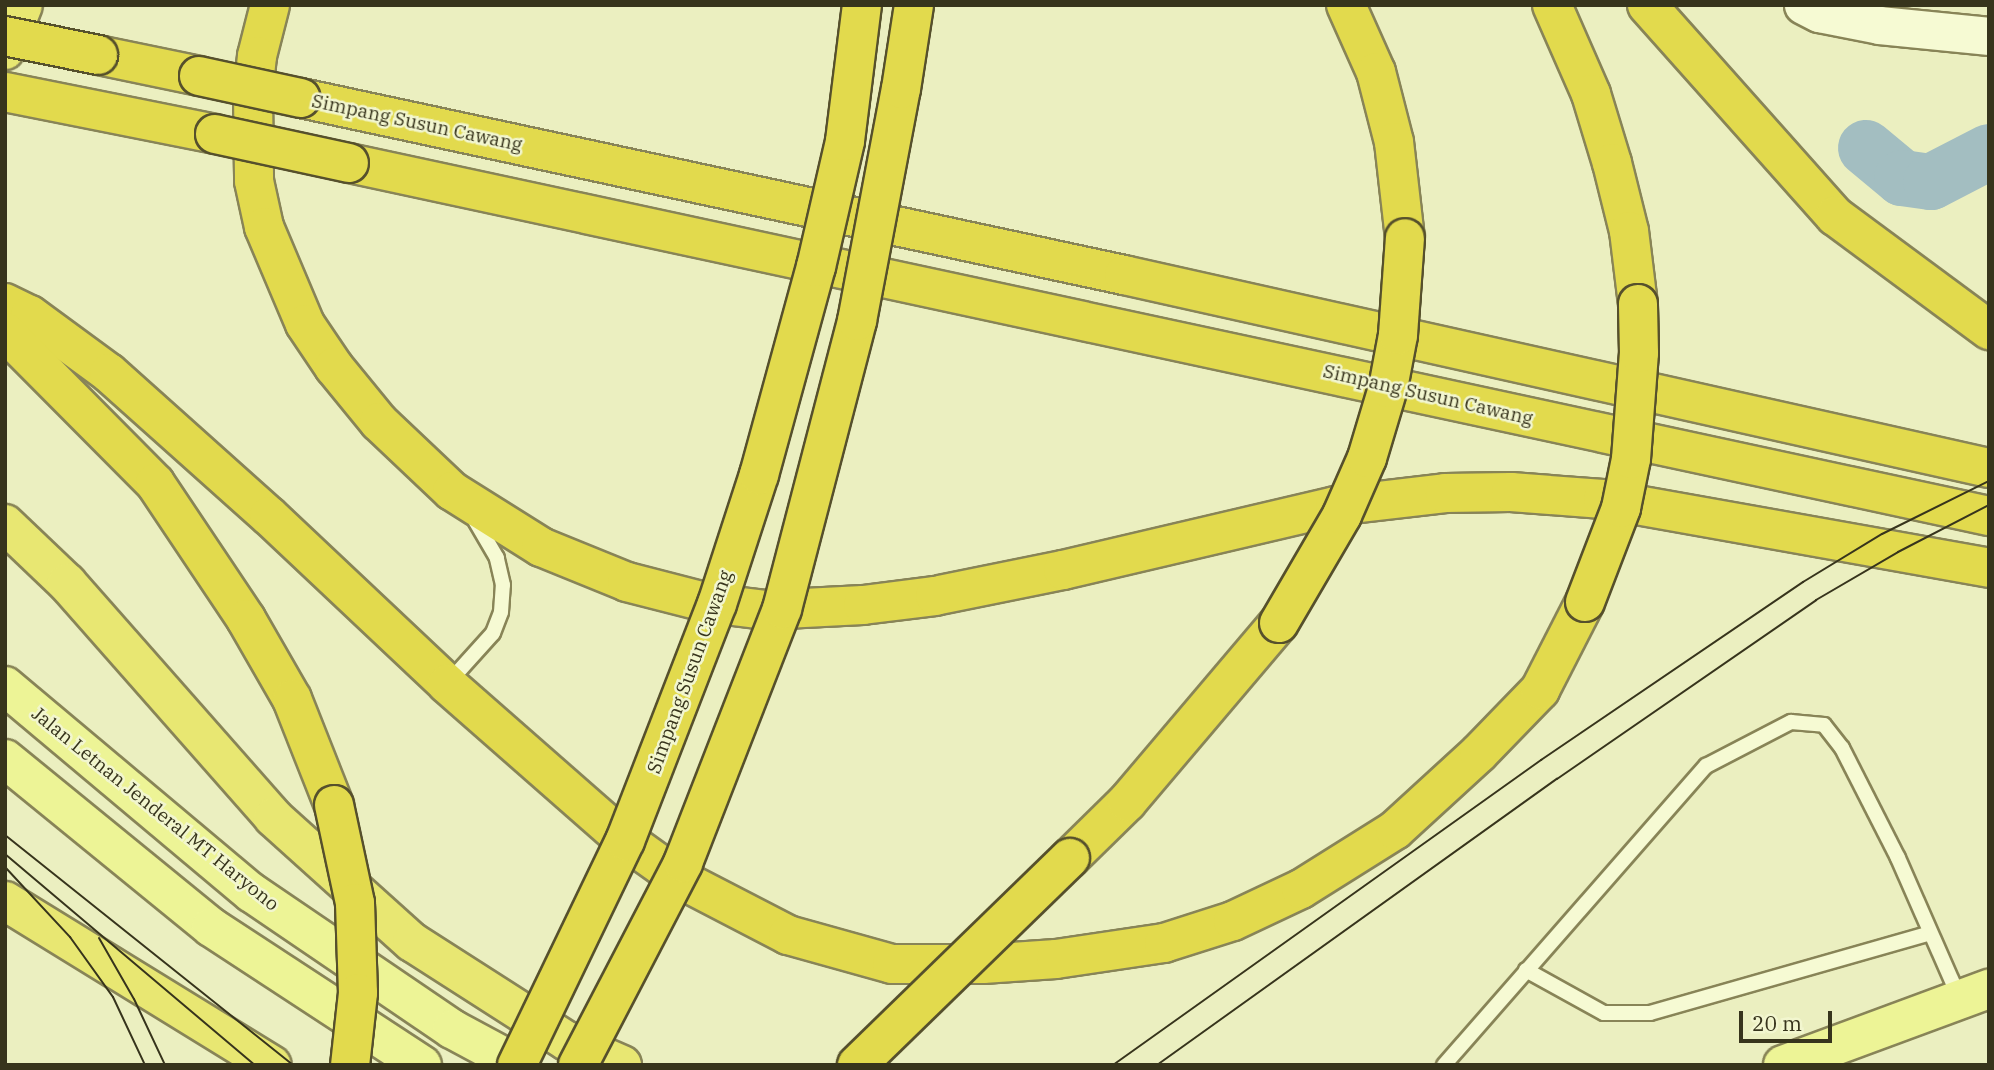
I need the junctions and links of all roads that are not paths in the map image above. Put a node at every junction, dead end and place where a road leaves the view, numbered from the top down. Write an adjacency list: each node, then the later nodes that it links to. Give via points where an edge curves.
1 (23, 5): 13 (highway)
2 (270, 5): 17 (highway, via 257,57 251,136 264,227 305,324 352,391)
3 (862, 5): 32 (highway, Simpang Susun Cawang, bridge, via 845,141 759,475 717,604 625,841)
4 (914, 5): 33 (highway, bridge, via 859,310 782,609 684,863)
5 (1346, 5): 35 (highway, bridge, via 1376,72 1394,142 1405,238 1398,335 1388,388 1367,458 1342,515 1279,623 1127,802)
6 (1552, 5): 22 (highway, bridge, via 1591,94 1629,230 1639,354 1632,459 1621,508 1585,602 1540,690 1443,788 1395,830 1352,859 1233,921 1164,943 1056,959 892,964 788,935 680,879 620,836)
7 (1647, 5): 16 (highway, via 1835,216)
8 (1803, 5): 12 (street, via 1819,13 1879,25)
9 (1916, 5): 10 (street)
10 (1989, 13)
11 (5, 36): 18 (highway, Simpang Susun Cawang, bridge, via 1124,275)
12 (1989, 36)
13 (5, 50)
14 (5, 92): 19 (highway, Simpang Susun Cawang, bridge)
15 (14, 316): 22 (highway, via 119,382 270,516); 30 (highway, bridge, via 155,483 246,619 292,699 334,805 355,903 358,993)
16 (1989, 330)
17 (404, 449): 21 (highway, via 478,510 576,563 670,595 765,610 816,610 935,596 1335,506 1446,493 1603,499); 22 (lane, via 488,537 503,585 493,632)
18 (1989, 468)
19 (1989, 516)
20 (10, 529): 34 (highway, via 84,603 272,817 412,942 567,1041)
21 (1989, 568)
22 (447, 684)
23 (5, 686): 32 (main road, Jalan Letnan Jenderal MT Haryono, via 252,893 452,1029)
24 (11, 765): 31 (main road, via 211,928)
25 (5, 901): 29 (highway)
26 (1930, 933): 27 (lane, via 1650,1013 1604,1013); 27 (lane, via 1842,748 1824,725 1791,722 1706,766); 28 (lane)
27 (1526, 970): 36 (lane)
28 (1975, 995): 37 (main road)
29 (272, 1065)
30 (350, 1065)
31 (422, 1065)
32 (518, 1065)
33 (578, 1065)
34 (622, 1065)
35 (857, 1065)
36 (1444, 1065)
37 (1783, 1065)

